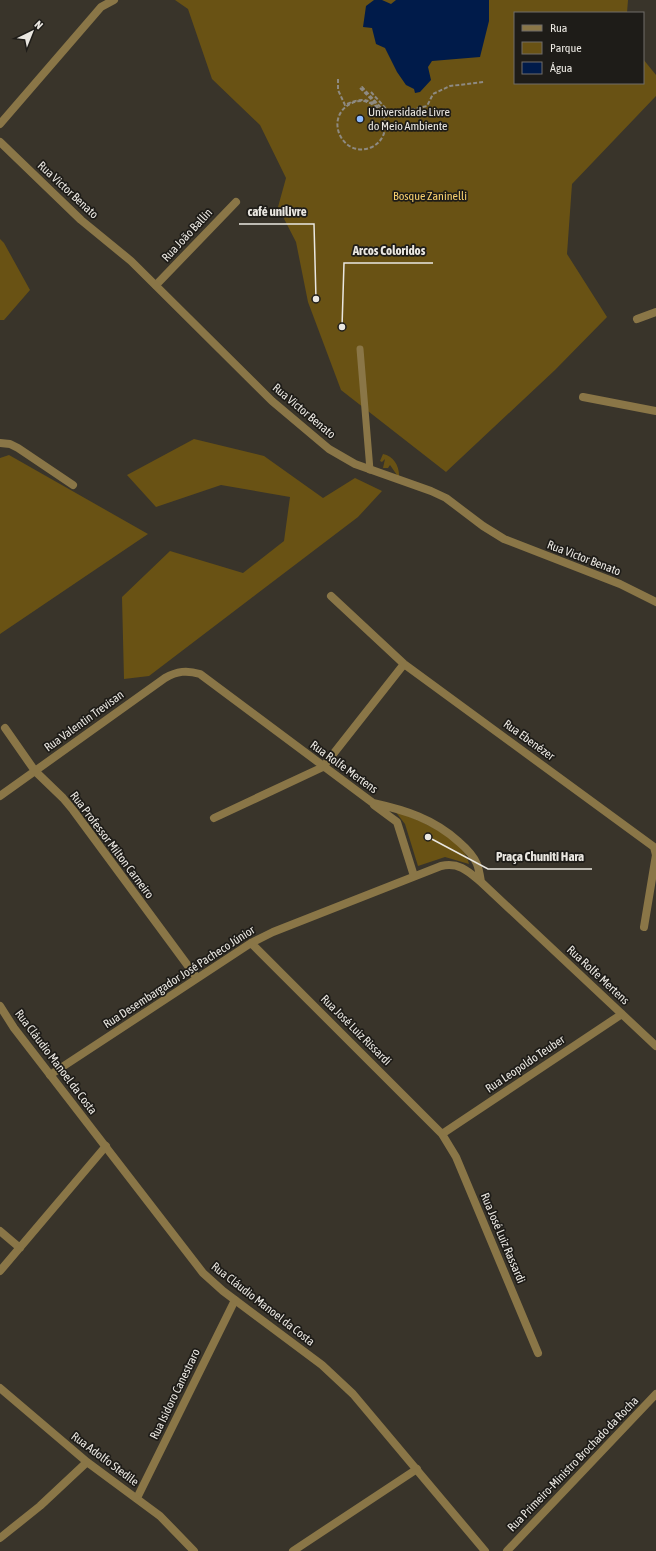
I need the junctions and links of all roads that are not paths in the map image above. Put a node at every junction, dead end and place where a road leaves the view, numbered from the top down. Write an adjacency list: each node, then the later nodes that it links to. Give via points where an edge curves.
1 (114, 0): 2 (street, via 95,14)
2 (0, 124)
3 (0, 142): 5 (street, Rua Victor Benato, via 81,220)
4 (236, 202): 5 (street, Rua João Ballin)
5 (156, 285): 12 (street, Rua Victor Benato, via 294,420 342,458)
6 (656, 312): 7 (street)
7 (637, 319)
8 (360, 349): 12 (lane)
9 (583, 397): 10 (street)
10 (656, 411)
11 (0, 443): 13 (street, via 18,448)
12 (370, 470): 15 (street, Rua Victor Benato, via 431,491 446,498 504,539 620,584)
13 (73, 485)
14 (331, 596): 16 (street, Rua Ebenézer)
15 (656, 602)
16 (404, 664): 19 (street); 26 (street, Rua Ebenézer, via 654,847 656,855)
17 (184, 671): 19 (street, Rua Rolfe Mertens, via 207,679); 20 (street, Rua Valentin Trevisan, via 165,678)
18 (5, 728): 20 (street, Rua Professor Milton Carneiro)
19 (324, 767): 22 (street, Rua Rolfe Mertens); 23 (street)
20 (35, 771): 21 (street, Rua Valentin Trevisan); 28 (street, Rua Professor Milton Carneiro, via 73,810)
21 (0, 796)
22 (373, 803): 24 (street, via 397,822); 25 (street, Rua Rolfe Mertens, via 420,816 446,832 472,856 479,870)
23 (214, 818)
24 (414, 876): 25 (street, Rua Desembargador José Pacheco Júnior, via 441,866 453,865 468,870); 27 (street, Rua Desembargador José Pacheco Júnior, via 273,932)
25 (481, 882): 30 (street, Rua Rolfe Mertens)
26 (644, 927)
27 (252, 943): 28 (street, Rua Desembargador José Pacheco Júnior); 33 (street, Rua José Luiz Rissardi)
28 (197, 978): 32 (street, Rua Desembargador José Pacheco Júnior)
29 (0, 1006): 32 (street, Rua Cláudio Manoel da Costa)
30 (622, 1014): 31 (street, Rua Rolfe Mertens); 33 (street, Rua Leopoldo Teuber)
31 (656, 1046)
32 (50, 1075): 34 (street, Rua Cláudio Manoel da Costa)
33 (442, 1134): 39 (street, Rua José Luiz Rassardi, via 456,1157)
34 (106, 1146): 36 (street); 38 (street, Rua Cláudio Manoel da Costa, via 194,1263 213,1283)
35 (0, 1231): 36 (street)
36 (20, 1248): 37 (street)
37 (0, 1271)
38 (235, 1300): 43 (street, Rua Cláudio Manoel da Costa, via 338,1379); 44 (street, Rua Isidoro Canestraro)
39 (538, 1353)
40 (0, 1388): 42 (street, Rua Adolfo Stedile)
41 (656, 1394): 49 (street, Rua Primeiro-Ministro Brochado da Rocha)
42 (87, 1462): 44 (street, Rua Adolfo Stedile); 45 (street, via 40,1506)
43 (417, 1469): 47 (street); 48 (street, Rua Cláudio Manoel da Costa)
44 (137, 1498): 46 (street, Rua Adolfo Stedile, via 171,1525)
45 (0, 1538)
46 (194, 1551)
47 (293, 1551)
48 (485, 1551)
49 (507, 1551)

